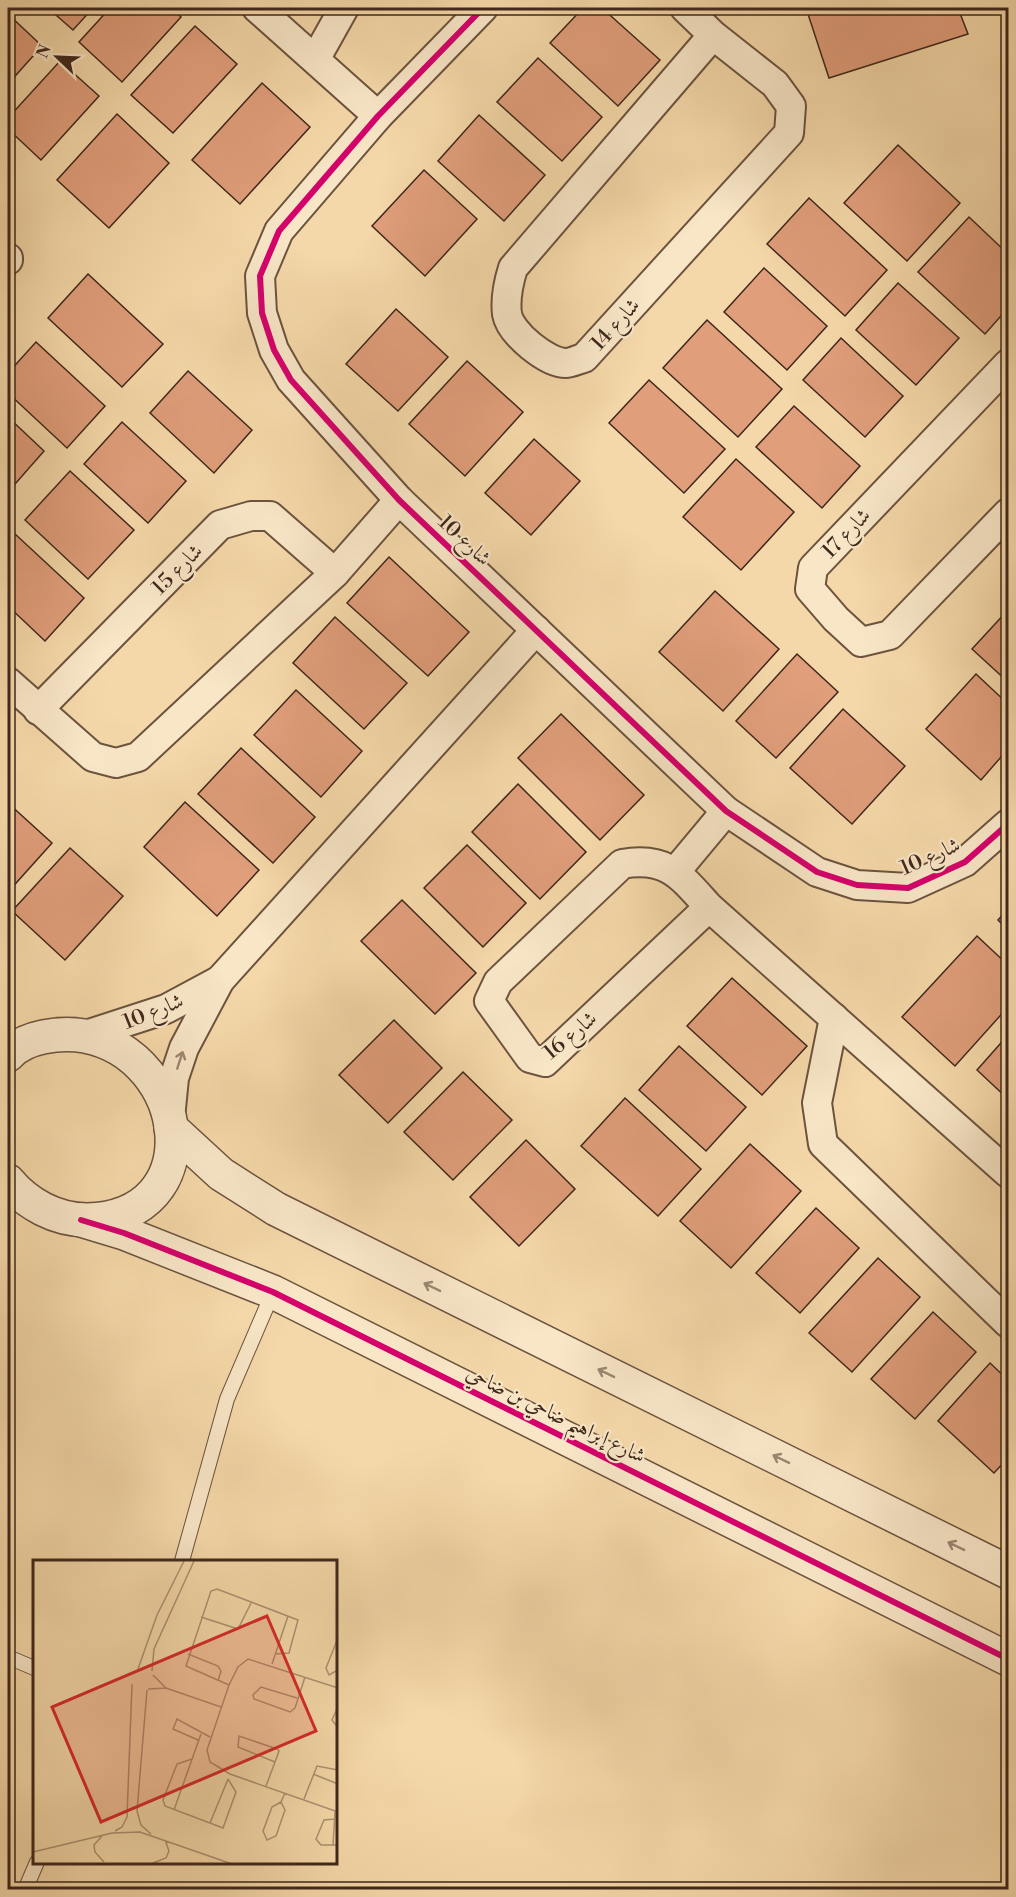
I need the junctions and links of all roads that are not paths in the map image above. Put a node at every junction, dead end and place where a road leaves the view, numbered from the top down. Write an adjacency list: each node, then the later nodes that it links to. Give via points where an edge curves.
1 (257, 8): 6 (street)
2 (344, 8): 6 (street)
3 (483, 8): 7 (street, شارع 10)
4 (685, 8): 5 (street, شارع 14)
5 (713, 35): 5 (street, شارع 14, via 775,84 790,106 789,133 584,358 565,363 547,356 522,341 507,317 506,292 513,268)
6 (316, 58): 7 (street)
7 (378, 116): 9 (street, شارع 10, via 279,231 260,276 262,313 274,350 291,380)
8 (1008, 364): 10 (street, شارع 17, via 813,568 810,589 861,642 890,635)
9 (399, 500): 11 (street); 12 (street, شارع 10)
10 (1008, 513)
11 (334, 573): 14 (street, via 138,757 116,763 93,757); 14 (street, شارع 15, via 270,516 251,516 220,525)
12 (536, 630): 15 (street, شارع 10); 19 (street, شارع 10)
13 (8, 682): 14 (street)
14 (38, 710)
15 (726, 811): 16 (street, شارع 10, via 817,872 857,885 908,888 964,862); 17 (street)
16 (1008, 824)
17 (676, 871): 18 (street, شارع 16); 18 (street, شارع 16, via 642,860 622,864 498,982 489,1001 530,1058 545,1062)
18 (709, 907): 20 (street, شارع 16)
19 (220, 980): 23 (street, شارع 10, via 166,1009); 25 (street, شارع 10, one-way to 19, via 174,1078 184,1048)
20 (834, 1018): 26 (street, شارع 16); 30 (street, via 817,1104 823,1144)
21 (8, 1023): 22 (street)
22 (46, 1036): 23 (street); 24 (street)
23 (82, 1036): 25 (street, via 117,1047 145,1069 160,1092)
24 (8, 1055)
25 (170, 1123): 28 (street, via 167,1172 147,1202 116,1216); 32 (street, one-way to 25, via 276,1209 221,1174)
26 (1008, 1173)
27 (8, 1181): 28 (street, شارع إبراهيم ضاحي بن ضاحي, via 17,1192 46,1211)
28 (81, 1220): 29 (street, شارع إبراهيم ضاحي بن ضاحي, via 144,1240)
29 (273, 1292): 31 (lane, via 227,1399); 34 (street, شارع إبراهيم ضاحي بن ضاحي)
30 (1008, 1323)
31 (182, 1560)
32 (1008, 1572)
33 (8, 1656): 35 (lane)
34 (1008, 1659)
35 (33, 1668)
36 (37, 1864): 37 (lane)
37 (25, 1890)

